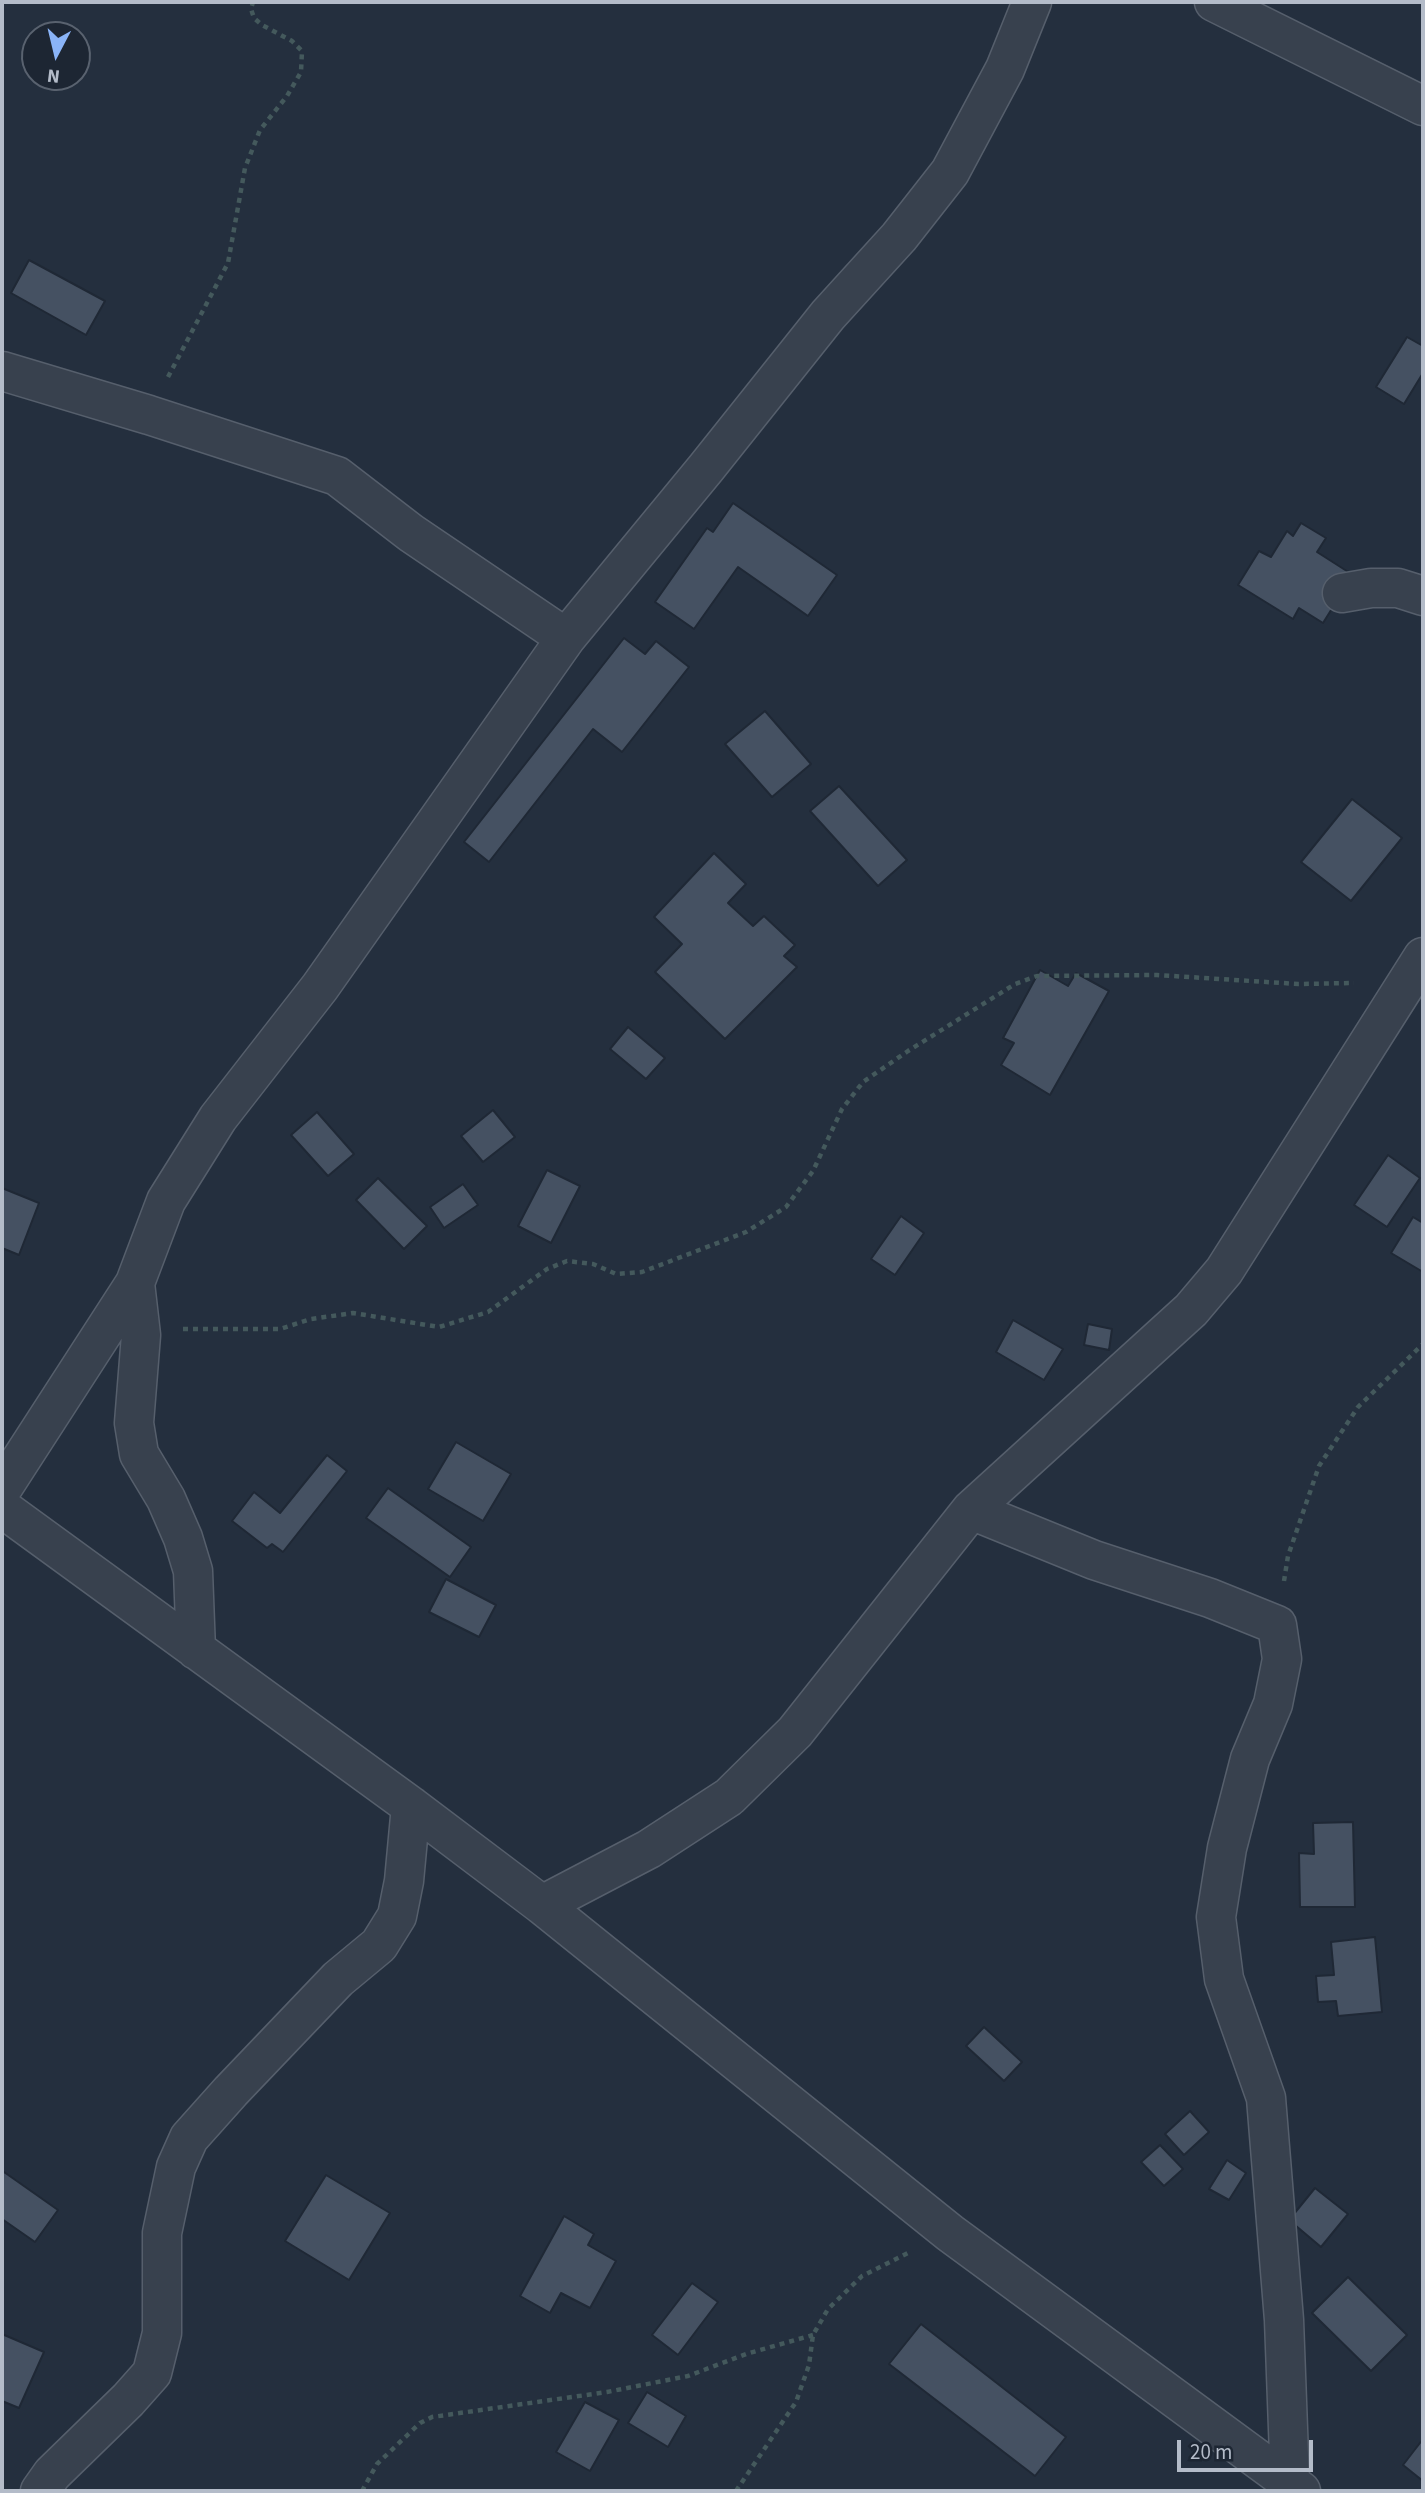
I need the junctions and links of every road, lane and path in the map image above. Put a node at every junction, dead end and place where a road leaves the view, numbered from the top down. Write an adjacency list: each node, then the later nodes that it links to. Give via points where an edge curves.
1 (253, 2): 6 (path, via 254,18 302,51 301,72 260,130 245,168 228,263)
2 (1032, 2): 9 (street, via 1005,69 950,172)
3 (1214, 2): 4 (street)
4 (1423, 106)
5 (2, 371): 6 (street)
6 (149, 415): 9 (street, via 337,476 411,533)
7 (1342, 593): 8 (street, via 1398,588)
8 (1423, 596)
9 (566, 638): 11 (street, via 320,987 218,1118 166,1201)
10 (1415, 969): 12 (path, via 1298,984 1157,975 1037,976 1015,984 863,1082 842,1109 813,1171 786,1207 746,1232 642,1272 616,1274 593,1264 567,1261 538,1275 488,1312 439,1327 353,1313 280,1329 190,1328); 16 (street, via 1224,1271 1191,1310)
11 (135, 1283): 12 (street); 14 (street)
12 (141, 1335): 18 (street, via 134,1423 139,1454 166,1499 193,1571)
13 (1423, 1344): 17 (path, via 1358,1407 1319,1466 1288,1556)
14 (2, 1489)
15 (2, 1508): 18 (street)
16 (971, 1510): 17 (street, via 1094,1560); 20 (street, via 795,1732 729,1797 649,1849)
17 (1277, 1625): 23 (street, via 1282,1658 1273,1704 1250,1759 1233,1822 1216,1917 1224,1979 1266,2098)
18 (196, 1650): 19 (street)
19 (411, 1806): 20 (street); 24 (street, via 397,1916 379,1945 338,1979 231,2091 190,2138 176,2167 162,2233 162,2333 152,2373)
20 (542, 1905): 21 (street)
21 (950, 2232): 22 (path, via 862,2276 828,2309); 23 (street)
22 (813, 2335): 25 (path, via 688,2376 432,2417 377,2464); 26 (path, via 809,2365 796,2402)
23 (1296, 2487)
24 (40, 2491)
25 (362, 2491)
26 (736, 2491)

